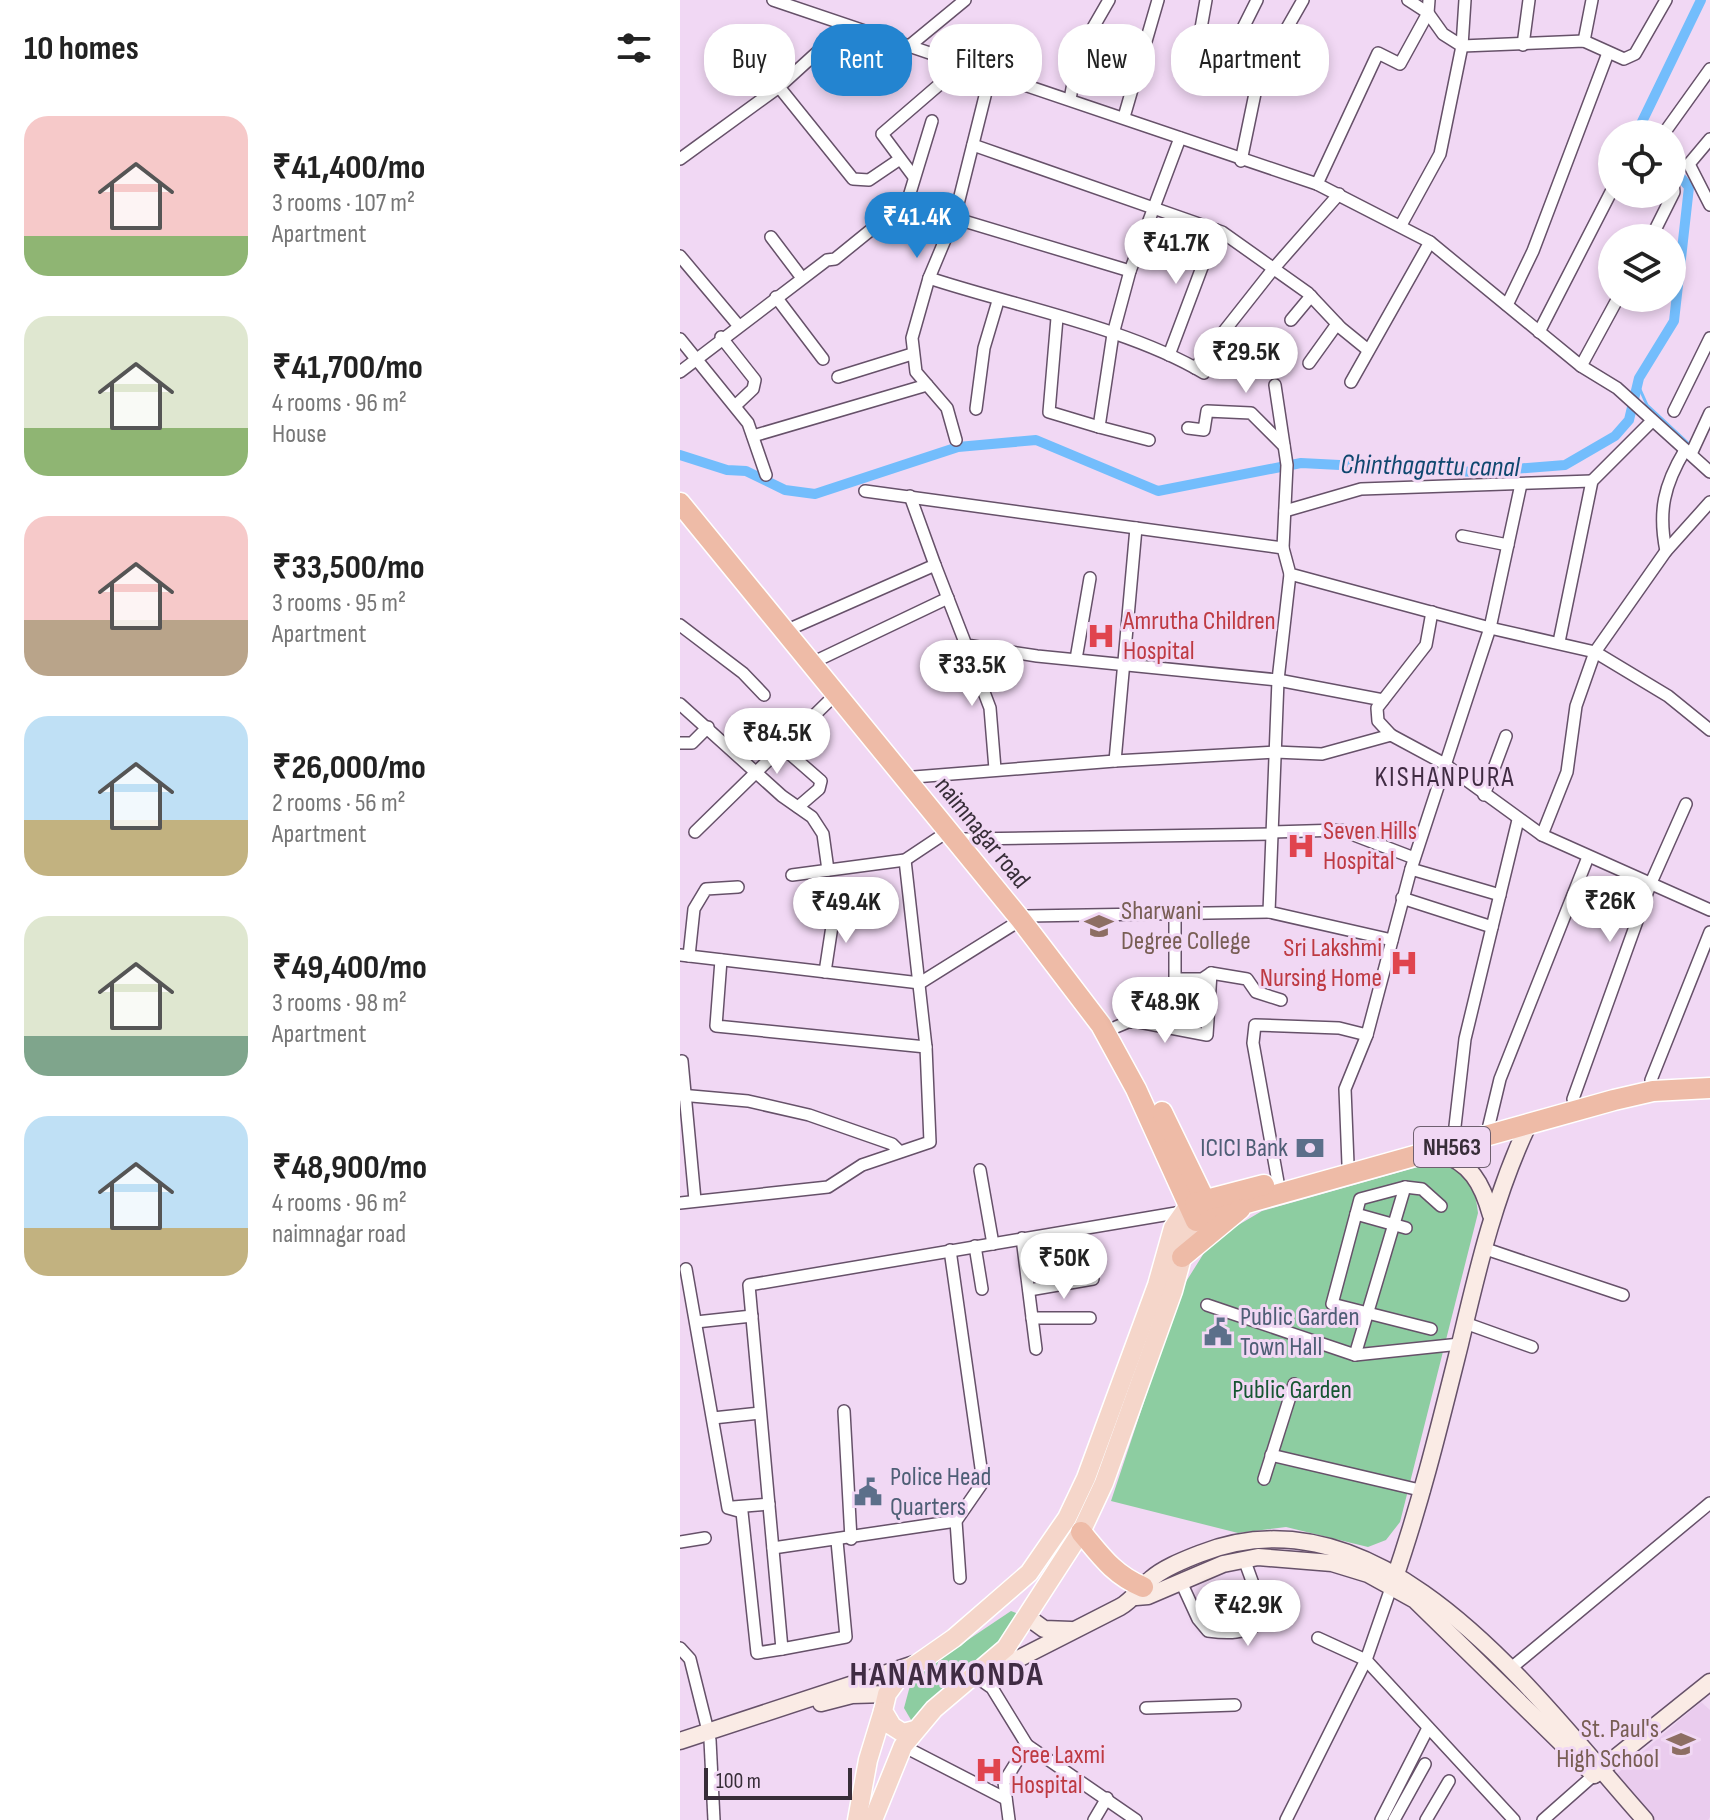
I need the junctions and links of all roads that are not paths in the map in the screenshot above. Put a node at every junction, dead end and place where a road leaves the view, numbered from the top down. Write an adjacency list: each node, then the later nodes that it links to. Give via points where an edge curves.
1 (773, 0): 14 (street)
2 (965, 0): 18 (street)
3 (1109, 0): 30 (street, via 1079,52)
4 (1158, 0): 31 (street)
5 (1206, 0): 15 (street)
6 (1257, 0): 16 (street)
7 (1303, 0): 39 (street, via 1258,79)
8 (1408, 0): 13 (street)
9 (1465, 0): 20 (street)
10 (1529, 0): 19 (street)
11 (1592, 0): 17 (street)
12 (1666, 0): 21 (street, via 1631,58)
13 (1428, 6): 20 (street, via 1437,28); 41 (street, via 1400,64 1378,53)
14 (840, 24)
15 (1202, 24)
16 (1245, 24)
17 (1584, 41): 19 (street); 21 (street)
18 (912, 44)
19 (1523, 45): 20 (street)
20 (1462, 46): 48 (street, via 1440,154)
21 (1608, 53): 60 (street, via 1533,251)
22 (811, 58): 23 (street)
23 (795, 72)
24 (1708, 76): 32 (street)
25 (1042, 89): 30 (street)
26 (928, 94): 38 (street, via 882,134)
27 (767, 96): 37 (street)
28 (786, 96): 38 (street, via 853,179 869,180)
29 (985, 96): 36 (street)
30 (1070, 99): 31 (street)
31 (1124, 117): 34 (street)
32 (1674, 120)
33 (932, 121): 40 (street)
34 (1180, 138): 39 (street); 45 (street)
35 (1710, 139): 44 (street, via 1689,164)
36 (973, 145): 45 (street); 47 (street)
37 (680, 159)
38 (900, 159): 40 (street)
39 (1241, 161): 41 (street)
40 (914, 177): 43 (street)
41 (1317, 184): 42 (street)
42 (1339, 194): 48 (street); 53 (street)
43 (907, 203): 47 (street); 55 (street)
44 (1709, 203)
45 (1154, 208): 49 (street); 54 (street)
46 (1603, 208): 66 (street)
47 (955, 216): 54 (street); 56 (street)
48 (1401, 225): 51 (street)
49 (1216, 230): 53 (street); 73 (street)
50 (771, 237): 55 (street)
51 (1430, 242): 60 (street); 71 (street)
52 (680, 256): 65 (street)
53 (1274, 268): 57 (street); 73 (street, via 1199,370)
54 (1130, 271): 67 (street)
55 (802, 278): 58 (street)
56 (929, 278): 59 (street); 72 (street)
57 (1311, 296): 63 (street); 64 (street)
58 (776, 297): 65 (street); 75 (street)
59 (998, 301): 62 (street); 84 (street, via 984,348)
60 (1507, 305): 66 (street)
61 (1610, 312): 77 (street)
62 (1057, 318): 67 (street); 88 (street, via 1049,412)
63 (1291, 320)
64 (1337, 324): 71 (street); 76 (street)
65 (738, 325): 68 (street)
66 (1539, 332): 77 (street)
67 (1113, 334): 73 (street); 88 (street)
68 (721, 337): 74 (street); 83 (street, via 755,380)
69 (1710, 338): 85 (street)
70 (680, 339): 74 (street)
71 (1368, 350): 80 (street)
72 (912, 354): 79 (street); 81 (street, via 916,372)
73 (1169, 355)
74 (698, 358): 78 (street); 83 (street)
75 (823, 359)
76 (1309, 363)
77 (1581, 366): 87 (street, via 1617,388)
78 (680, 372)
79 (838, 377)
80 (1351, 382)
81 (927, 385): 90 (street); 91 (street, via 947,408)
82 (1275, 385): 93 (street)
83 (735, 406): 90 (street)
84 (976, 409)
85 (1674, 411)
86 (1710, 413): 94 (street)
87 (1648, 419): 94 (street); 97 (street)
88 (1099, 427): 92 (street)
89 (1188, 428): 93 (street, via 1204,430 1207,411 1251,413)
90 (753, 436): 96 (street)
91 (956, 440)
92 (1149, 440)
93 (1285, 447): 103 (street)
94 (1688, 452): 95 (street); 108 (street, via 1664,489)
95 (1710, 472)
96 (766, 475)
97 (1592, 481): 98 (street); 117 (street)
98 (1521, 484): 103 (street, via 1361,489); 106 (street)
99 (865, 491): 100 (street)
100 (910, 496): 104 (street); 109 (street)
101 (1710, 502): 108 (street)
102 (685, 509): 115 (highway); 125 (highway, naimnagar road)
103 (1285, 511): 107 (street)
104 (1136, 528): 107 (street); 122 (street)
105 (1462, 536): 106 (street)
106 (1508, 545): 116 (street)
107 (1283, 548): 110 (street)
108 (1666, 551): 119 (street)
109 (935, 565): 112 (street); 115 (street)
110 (1290, 574): 113 (street); 123 (street)
111 (1090, 578): 120 (street)
112 (948, 598): 118 (street); 121 (street)
113 (1432, 612): 116 (street); 126 (street, via 1426,645)
114 (680, 625): 124 (street)
115 (792, 628): 121 (highway)
116 (1490, 628): 117 (street); 136 (street)
117 (1559, 642): 119 (street)
118 (966, 645): 120 (street); 137 (street, via 992,716)
119 (1595, 652): 129 (street, via 1668,696); 147 (street, via 1576,706 1567,772)
120 (1076, 659): 122 (street)
121 (818, 660): 139 (highway)
122 (1123, 663): 123 (street); 135 (street)
123 (1278, 680): 126 (street); 134 (street)
124 (764, 695)
125 (835, 695): 133 (street); 146 (highway, naimnagar road)
126 (1383, 700): 130 (street, via 1376,717)
127 (680, 704): 128 (street)
128 (708, 727): 132 (street, via 692,743); 138 (street)
129 (1710, 730)
130 (1391, 735): 134 (street, via 1322,754); 136 (street)
131 (1506, 736): 140 (street)
132 (680, 743)
133 (782, 747): 138 (street); 142 (street, via 821,781)
134 (1275, 752): 135 (street); 145 (street)
135 (1115, 761): 137 (street)
136 (1443, 763): 140 (street); 150 (street)
137 (995, 769): 139 (street)
138 (756, 773): 142 (street); 144 (street)
139 (914, 777): 146 (highway)
140 (1484, 795): 143 (street)
141 (1686, 804): 153 (street)
142 (798, 807): 151 (street, via 818,823)
143 (1518, 820): 147 (street); 155 (street)
144 (695, 832)
145 (1272, 833): 146 (street); 150 (street, via 1341,830); 158 (street)
146 (956, 835): 149 (street); 161 (highway, naimnagar road)
147 (1542, 835): 148 (street)
148 (1588, 857): 153 (street); 181 (street, via 1500,1079)
149 (905, 860): 151 (street); 169 (street)
150 (1413, 863): 155 (street); 156 (street)
151 (828, 870): 152 (street)
152 (792, 875)
153 (1650, 885): 157 (street); 179 (street)
154 (738, 887): 165 (street, via 706,889 697,900)
155 (1500, 895): 162 (street)
156 (1402, 898): 162 (street); 164 (street)
157 (1710, 910)
158 (1269, 912): 160 (street); 164 (street)
159 (834, 913): 167 (street)
160 (1175, 913): 161 (street); 168 (street, via 1175,979 1202,979)
161 (1024, 918): 169 (street); 171 (highway); 194 (highway, naimnagar road, via 1117,1052)
162 (1492, 927): 182 (street, via 1465,1039)
163 (1710, 932): 176 (street)
164 (1392, 940): 172 (street)
165 (684, 956): 166 (street)
166 (721, 960): 167 (street); 173 (street, via 716,1026)
167 (825, 972): 169 (street)
168 (1211, 973): 170 (street, via 1247,979 1256,992); 171 (street, via 1207,1035 1139,1022)
169 (920, 983): 173 (street)
170 (1281, 1000)
171 (1116, 1027): 185 (highway)
172 (1367, 1035): 186 (street, via 1345,1089); 188 (street, via 1339,1028 1255,1025 1253,1043)
173 (926, 1047): 183 (street, via 930,1142)
174 (682, 1061): 178 (street)
175 (1710, 1077): 176 (highway, NH563)
176 (1651, 1080): 179 (highway, NH563)
177 (1710, 1088): 180 (highway, NH563, via 1653,1091)
178 (682, 1095): 183 (street, via 748,1101 809,1115); 191 (street)
179 (1573, 1099): 181 (highway, NH563)
180 (1529, 1123): 184 (highway, NH563); 196 (street)
181 (1489, 1125): 182 (highway, NH563)
182 (1454, 1135): 186 (highway, NH563)
183 (899, 1151): 191 (street, via 862,1165 828,1187)
184 (1438, 1152): 190 (highway, NH563); 196 (street, via 1468,1167 1484,1189)
185 (1187, 1161): 190 (highway); 194 (highway)
186 (1348, 1164): 188 (highway, NH563)
187 (980, 1170): 199 (street)
188 (1278, 1182): 190 (highway, NH563)
189 (1405, 1187): 193 (street, via 1422,1189); 195 (street, via 1360,1199); 197 (street)
190 (1242, 1198): 194 (highway, NH563); 203 (highway)
191 (695, 1200): 192 (street)
192 (680, 1203)
193 (1441, 1206)
194 (1197, 1210): 198 (street); 203 (main road); 243 (main road, via 1067,1518 1029,1573)
195 (1356, 1214): 197 (street); 210 (street, via 1332,1304)
196 (1491, 1215): 201 (street)
197 (1400, 1227): 210 (street)
198 (1022, 1238): 199 (street); 207 (street)
199 (993, 1244): 200 (street)
200 (975, 1246): 202 (street); 206 (street)
201 (1483, 1248): 208 (street); 215 (street)
202 (950, 1250): 211 (street, via 749,1285); 231 (street, via 983,1482)
203 (1182, 1257): 232 (main road, via 1109,1469)
204 (686, 1269): 214 (street)
205 (1093, 1279): 207 (street)
206 (982, 1289)
207 (1029, 1290): 212 (street)
208 (1623, 1295)
209 (1207, 1305): 220 (street)
210 (1368, 1314): 216 (street); 220 (street)
211 (752, 1316): 214 (street); 223 (street)
212 (1032, 1318): 213 (street); 219 (street)
213 (1090, 1318)
214 (696, 1322): 224 (street)
215 (1465, 1323): 217 (street); 218 (street)
216 (1431, 1329)
217 (1460, 1344): 220 (street); 227 (street)
218 (1532, 1347)
219 (1036, 1349)
220 (1355, 1355)
221 (1294, 1384): 225 (street)
222 (844, 1411): 234 (street)
223 (760, 1413): 224 (street); 229 (street)
224 (713, 1418): 230 (street)
225 (1271, 1455): 226 (street); 227 (street)
226 (1264, 1479)
227 (1424, 1491): 240 (street)
228 (1710, 1503): 251 (street)
229 (769, 1504): 230 (street); 237 (street)
230 (728, 1508): 248 (street, via 742,1512 757,1653)
231 (956, 1521): 234 (street); 239 (street)
232 (1081, 1532): 242 (highway, via 1107,1566); 244 (main road)
233 (705, 1538): 236 (street)
234 (851, 1539): 235 (street)
235 (837, 1541): 237 (street); 248 (street, via 846,1637)
236 (680, 1542)
237 (773, 1548): 248 (street)
238 (1244, 1559): 240 (street, via 1284,1556); 241 (street); 241 (street, via 1264,1614 1251,1629 1230,1635 1208,1631)
239 (960, 1578)
240 (1394, 1579): 242 (street, via 1333,1549 1259,1540 1199,1554 1152,1577); 249 (street); 251 (street, via 1459,1619); 265 (street, via 1577,1763)
241 (1181, 1582): 242 (street, via 1148,1596)
242 (1139, 1592): 245 (street)
243 (989, 1607): 244 (main road, via 1010,1603); 250 (main road)
244 (1026, 1616): 245 (street, via 1055,1632); 252 (main road, via 1006,1648)
245 (1077, 1629): 252 (street)
246 (1318, 1638): 249 (street)
247 (680, 1648): 259 (street, via 690,1659)
248 (782, 1649)
249 (1366, 1660): 257 (street); 275 (street)
250 (915, 1664): 254 (main road); 259 (street)
251 (1510, 1669): 265 (street)
252 (977, 1674): 258 (main road); 261 (street, via 992,1688)
253 (1707, 1691): 265 (street)
254 (885, 1703): 258 (main road, via 898,1731); 259 (street, via 837,1698); 270 (main road)
255 (1235, 1705): 256 (street)
256 (1146, 1708)
257 (1428, 1728): 276 (street); 279 (street)
258 (915, 1730): 262 (main road)
259 (709, 1735): 260 (street); 263 (street); 269 (street)
260 (680, 1741)
261 (1027, 1745): 267 (street); 268 (street, via 1004,1782)
262 (903, 1746): 268 (street); 271 (main road)
263 (680, 1750)
264 (1425, 1764): 277 (street)
265 (1597, 1772): 280 (street); 281 (street); 282 (street)
266 (1449, 1781): 278 (street)
267 (1107, 1798): 273 (street); 274 (street)
268 (1006, 1799): 272 (street)
269 (714, 1820)
270 (857, 1820)
271 (873, 1820)
272 (1009, 1820)
273 (1094, 1820)
274 (1136, 1820)
275 (1286, 1820)
276 (1381, 1820)
277 (1394, 1820)
278 (1426, 1820)
279 (1514, 1820)
280 (1543, 1820)
281 (1632, 1820)
282 (1645, 1820)

